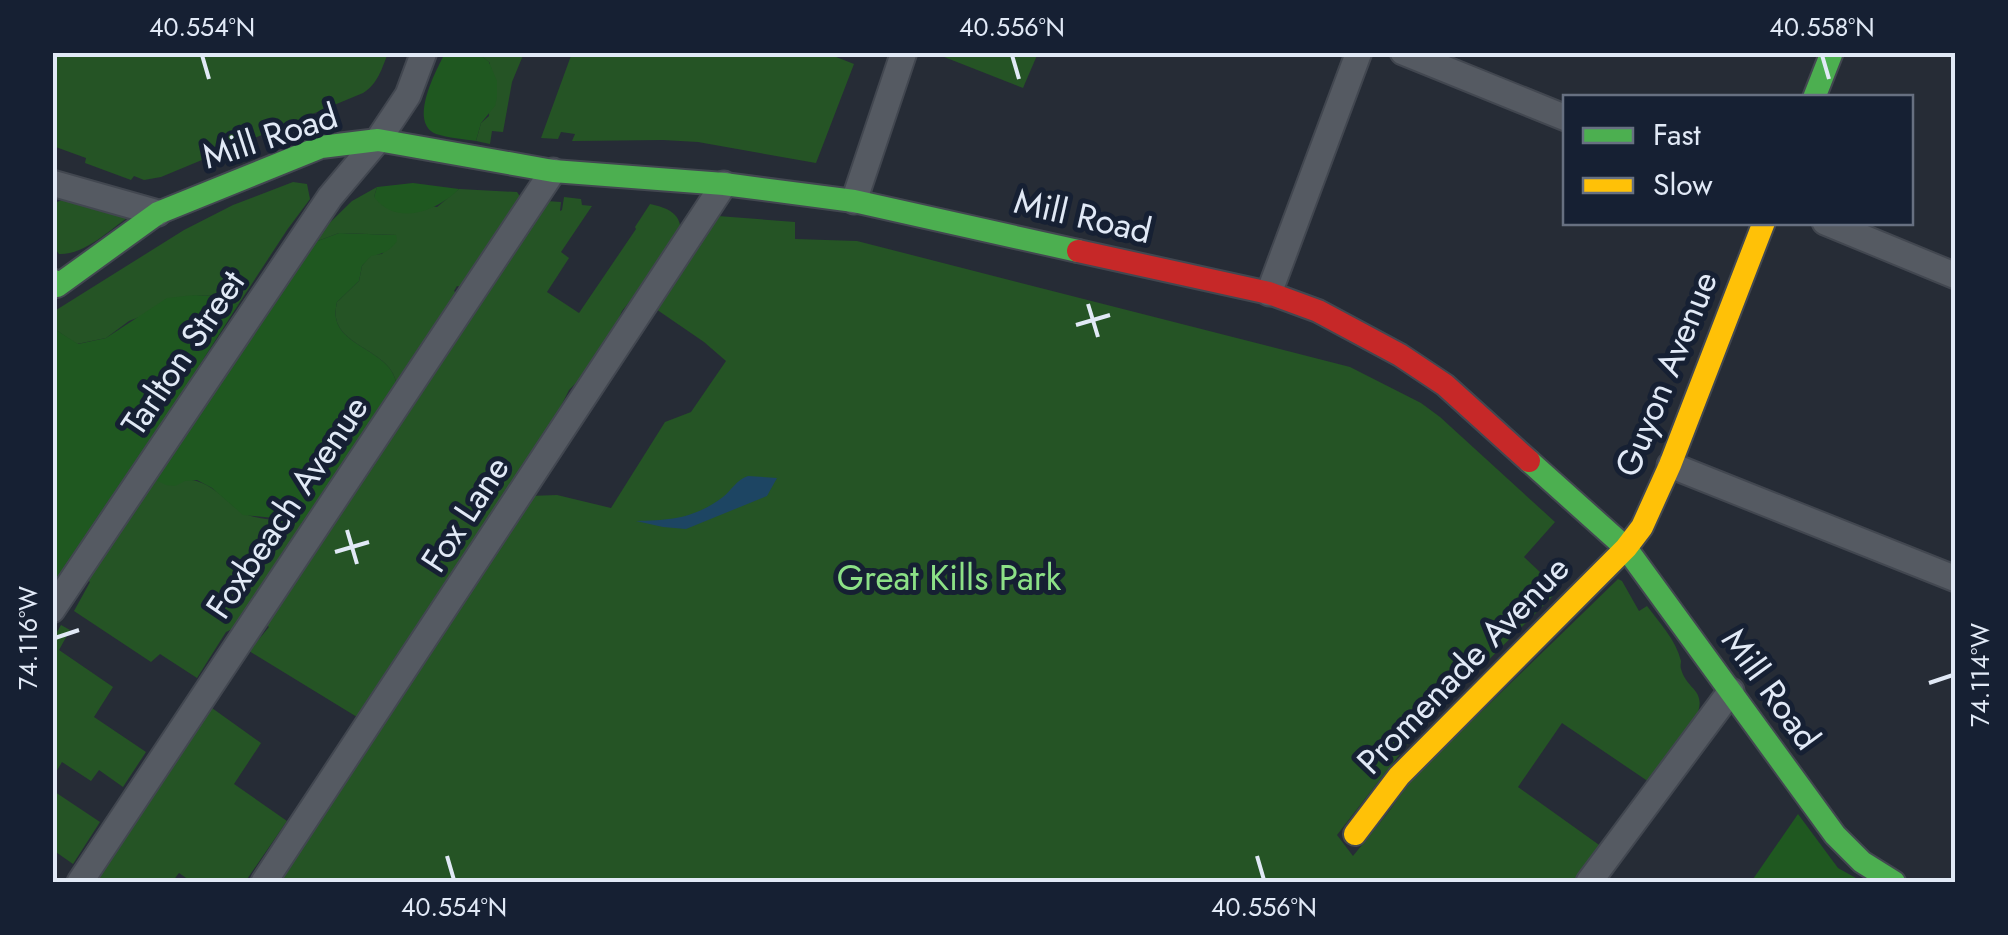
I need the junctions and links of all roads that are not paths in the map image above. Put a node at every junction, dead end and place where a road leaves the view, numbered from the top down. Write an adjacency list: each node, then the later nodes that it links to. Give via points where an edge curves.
1 (424, 52): 8 (street, Tarlton Street, via 408,94)
2 (904, 52): 12 (street)
3 (1358, 52): 18 (street)
4 (1403, 52): 7 (street)
5 (1832, 52): 6 (street)
6 (1815, 95)
7 (1563, 117)
8 (378, 140): 9 (street, Mill Road); 13 (street, Mill Road, via 322,148); 22 (street, Tarlton Street, via 330,197)
9 (553, 171): 11 (street, Mill Road); 25 (street, Foxbeach Avenue)
10 (52, 183): 13 (street)
11 (724, 184): 12 (street, Mill Road); 26 (street, Fox Lane)
12 (854, 201): 18 (street, Mill Road)
13 (158, 212): 17 (street, Mill Road, via 57,286)
14 (1763, 225): 19 (street, Guyon Avenue)
15 (1832, 225): 16 (street)
16 (1956, 276)
17 (52, 280)
18 (1270, 293): 20 (street, Mill Road, via 1356,330 1445,385)
19 (1670, 465): 20 (street, Guyon Avenue); 21 (street)
20 (1626, 548): 23 (street, Mill Road); 24 (street, Promenade Avenue, via 1399,776)
21 (1956, 578)
22 (52, 610)
23 (1731, 692): 27 (street); 28 (street, Mill Road, via 1850,854)
24 (1355, 834)
25 (80, 882)
26 (264, 882)
27 (1589, 882)
28 (1894, 882)

